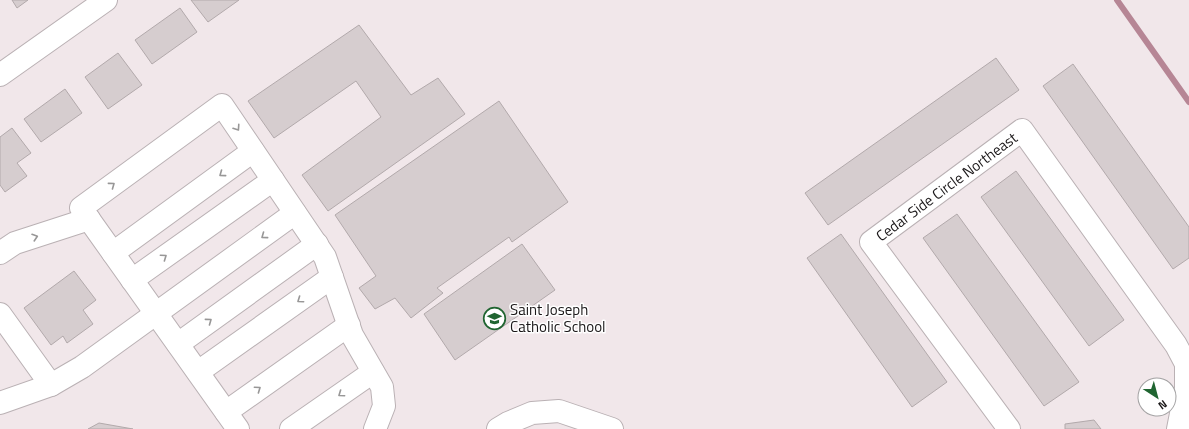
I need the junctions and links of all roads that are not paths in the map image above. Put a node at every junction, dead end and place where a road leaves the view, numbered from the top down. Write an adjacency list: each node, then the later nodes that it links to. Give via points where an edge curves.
1 (106, 0): 2 (street)
2 (0, 75)
3 (253, 151): 4 (street); 5 (street, one-way to 3, via 222,105); 9 (street, one-way to 9)
4 (273, 180): 6 (street); 11 (street, one-way to 4)
5 (85, 213): 8 (street, one-way to 5, via 15,243); 9 (street)
6 (295, 213): 7 (street); 13 (street, one-way to 13)
7 (317, 244): 10 (street); 15 (street, one-way to 7)
8 (0, 253)
9 (113, 253): 11 (street)
10 (332, 277): 14 (street); 16 (street, one-way to 16)
11 (132, 280): 13 (street)
12 (0, 314): 18 (street)
13 (156, 314): 15 (street); 18 (street, via 82,367)
14 (349, 326): 17 (street); 20 (street, one-way to 14)
15 (178, 344): 16 (street)
16 (198, 372): 20 (street)
17 (373, 372): 21 (street, one-way to 21); 22 (street, via 382,387 384,406)
18 (51, 385): 19 (street)
19 (0, 403)
20 (232, 420)
21 (291, 429)
22 (375, 429)
23 (498, 429): 24 (street, via 508,422 532,413 559,411)
24 (612, 429)
25 (1009, 429): 26 (street, Cedar Side Circle Northeast, via 871,242 1022,130 1176,345 1186,364 1186,388)
26 (1178, 429)

